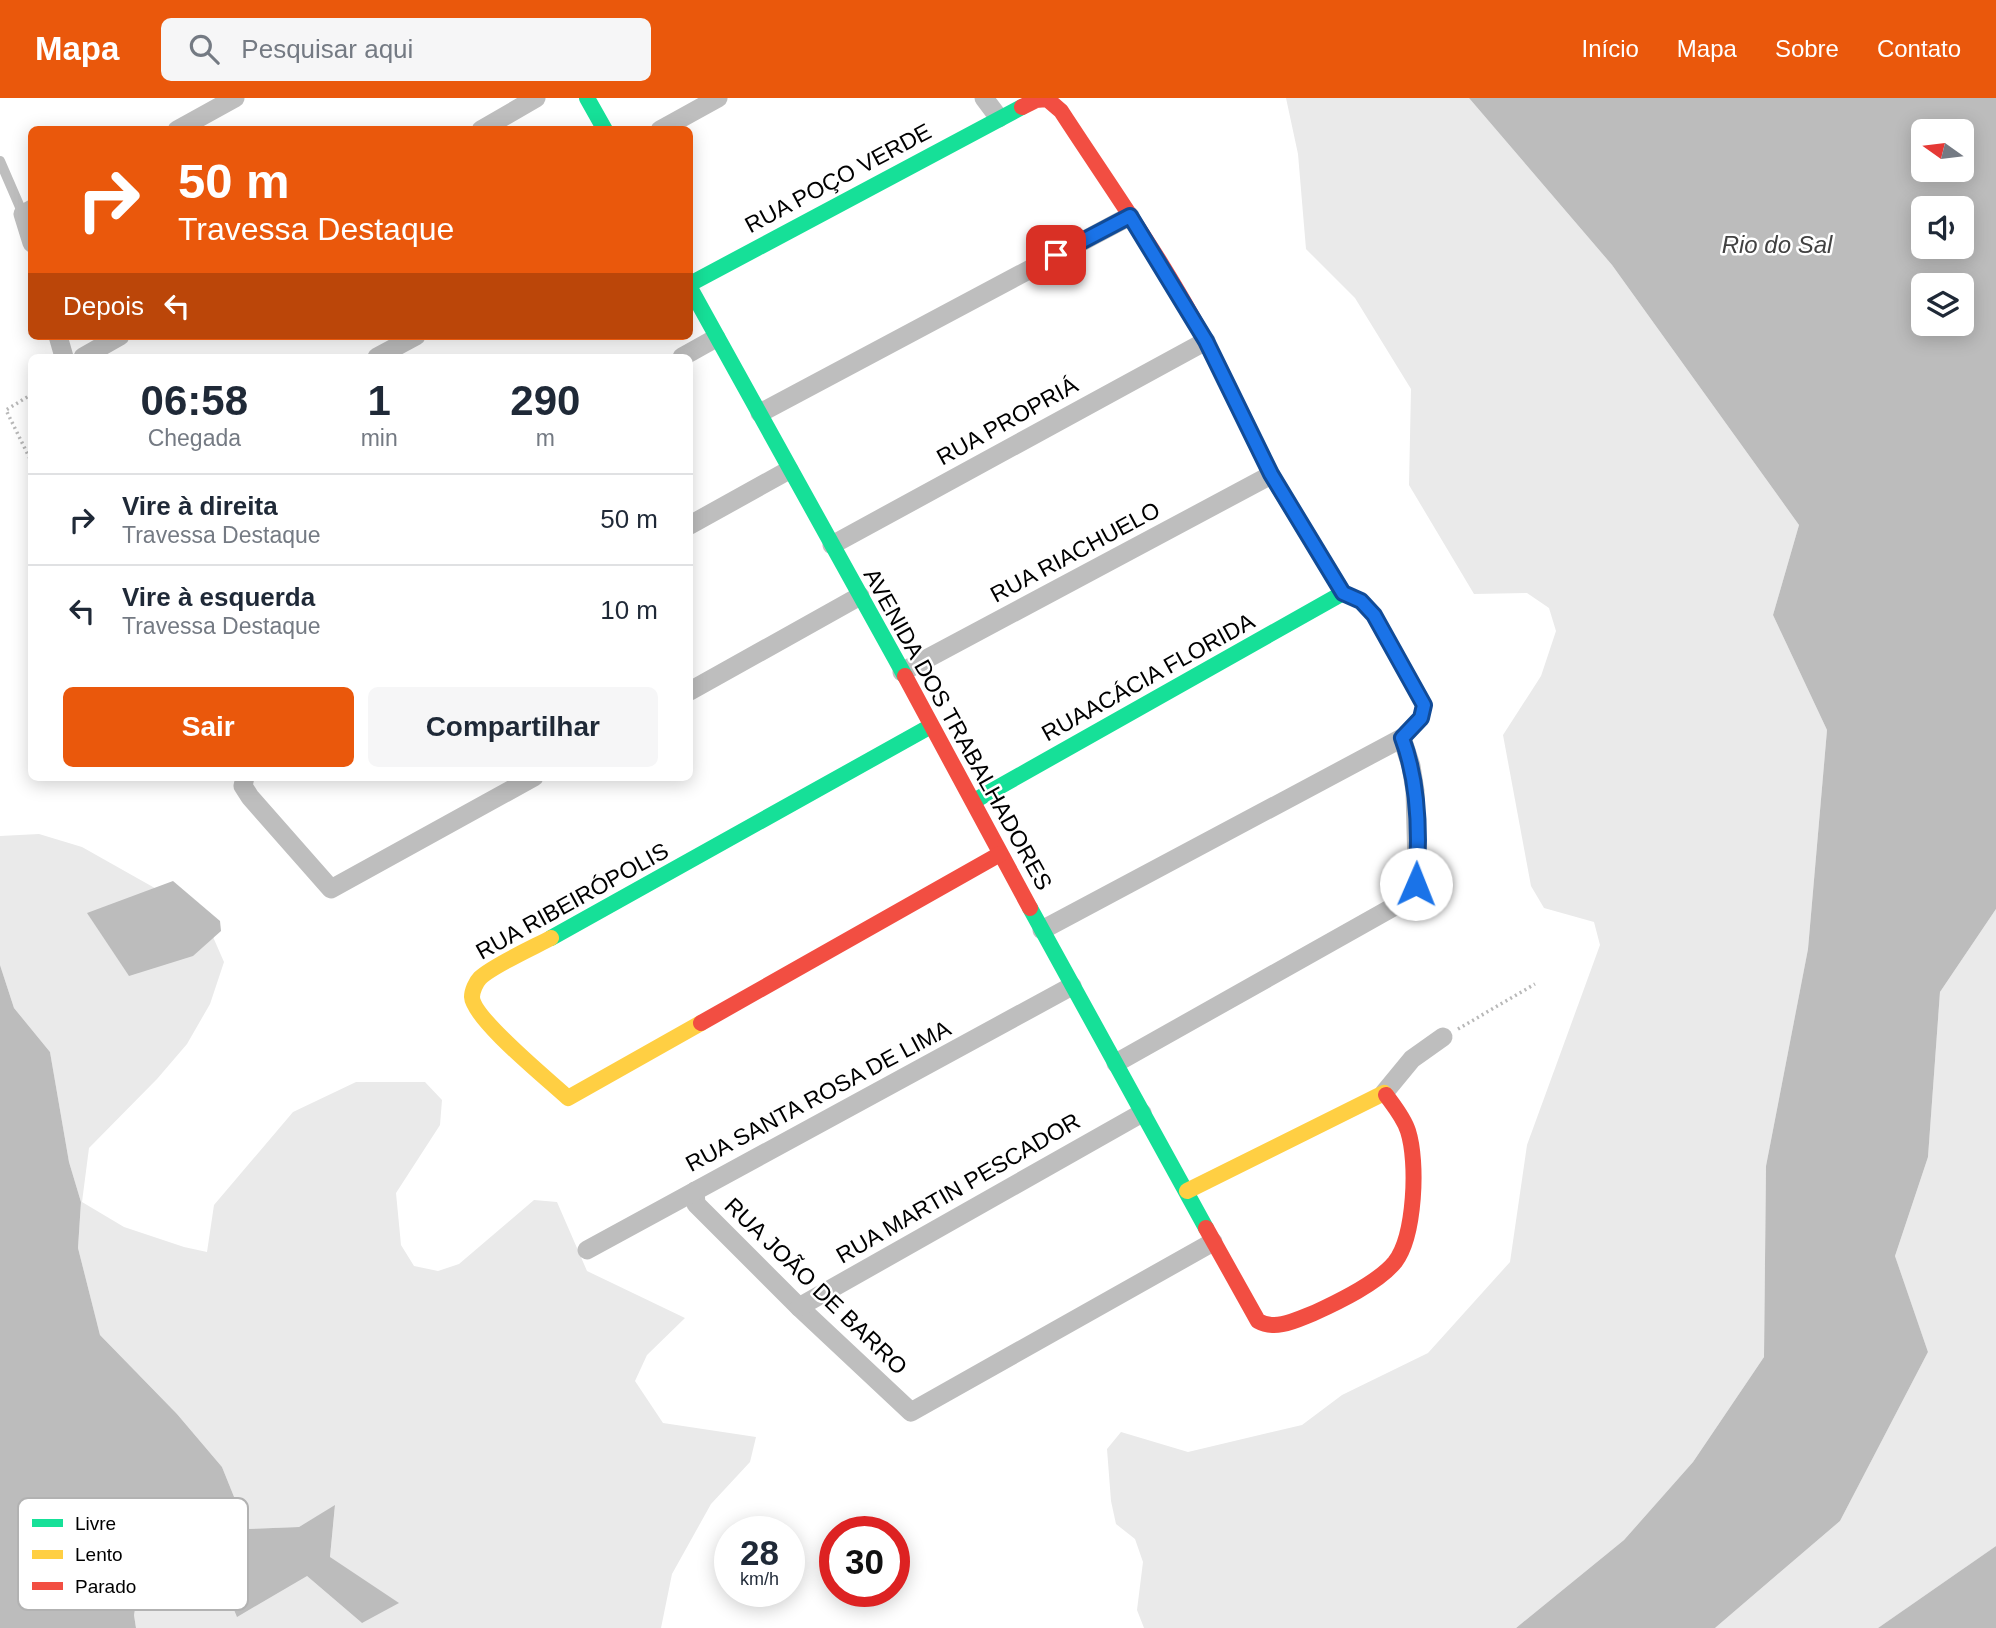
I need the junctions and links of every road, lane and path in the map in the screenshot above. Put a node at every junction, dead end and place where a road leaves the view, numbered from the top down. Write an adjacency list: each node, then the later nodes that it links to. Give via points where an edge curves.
1 (235, 98): 8 (street)
2 (536, 98): 9 (street)
3 (587, 98): 10 (street)
4 (718, 98): 11 (street)
5 (984, 98): 7 (street)
6 (1047, 99): 7 (street, RUA POÇO VERDE); 14 (street, via 1061,111)
7 (999, 118): 15 (street, RUA POÇO VERDE)
8 (184, 126)
9 (488, 126)
10 (603, 126)
11 (667, 126)
12 (0, 162): 13 (lane)
13 (27, 212)
14 (1130, 216): 20 (street); 25 (street)
15 (693, 284)
16 (693, 292): 17 (street, AVENIDA DOS TRABALHADORES)
17 (716, 338): 23 (street); 25 (street, AVENIDA DOS TRABALHADORES)
18 (113, 340): 21 (street)
19 (409, 340): 22 (street)
20 (1206, 341): 28 (street); 30 (street, RUA PROPRIÁ)
21 (88, 354)
22 (383, 354)
23 (687, 354)
24 (28, 396): 26 (path, via 6,410)
25 (760, 414): 27 (street, AVENIDA DOS TRABALHADORES)
26 (28, 455)
27 (789, 470): 29 (street); 30 (street, AVENIDA DOS TRABALHADORES)
28 (1271, 474): 31 (street); 33 (street, RUA RIACHUELO)
29 (693, 523)
30 (832, 545): 32 (street, AVENIDA DOS TRABALHADORES)
31 (1343, 593): 36 (lane, via 1369,608 1423,703 1421,718); 39 (street, RUAACÁCIA FLORIDA)
32 (860, 596): 33 (street, AVENIDA DOS TRABALHADORES); 34 (street)
33 (901, 672): 35 (street, AVENIDA DOS TRABALHADORES)
34 (693, 689)
35 (931, 726): 39 (street, AVENIDA DOS TRABALHADORES); 40 (street, RUA RIBEIRÓPOLIS, via 482,976 473,990 475,1007 568,1098)
36 (1402, 738): 41 (street); 45 (street, via 1415,790 1416,884 1411,894)
37 (244, 781): 38 (street, via 250,797 331,889)
38 (527, 781)
39 (974, 801): 40 (street, AVENIDA DOS TRABALHADORES)
40 (1000, 854): 41 (street, AVENIDA DOS TRABALHADORES)
41 (1042, 930): 43 (street, AVENIDA DOS TRABALHADORES)
42 (1535, 984): 44 (path)
43 (1072, 986): 45 (street, AVENIDA DOS TRABALHADORES); 48 (street, RUA SANTA ROSA DE LIMA)
44 (1443, 1037): 46 (street, via 1417,1055)
45 (1116, 1062): 47 (street, AVENIDA DOS TRABALHADORES)
46 (1384, 1093): 49 (street); 50 (street, AVENIDA DOS TRABALHADORES, via 1404,1122 1411,1153 1406,1235 1391,1267 1312,1314 1269,1326 1252,1313)
47 (1142, 1112): 49 (street, AVENIDA DOS TRABALHADORES); 52 (street, RUA MARTIN PESCADOR)
48 (695, 1191): 51 (street, RUA SANTA ROSA DE LIMA); 52 (street, RUA JOÃO DE BARRO, via 696,1204)
49 (1187, 1191): 50 (street, AVENIDA DOS TRABALHADORES)
50 (1213, 1242): 52 (street, RUA JOÃO DE BARRO, via 911,1412)
51 (587, 1250)
52 (799, 1307)

